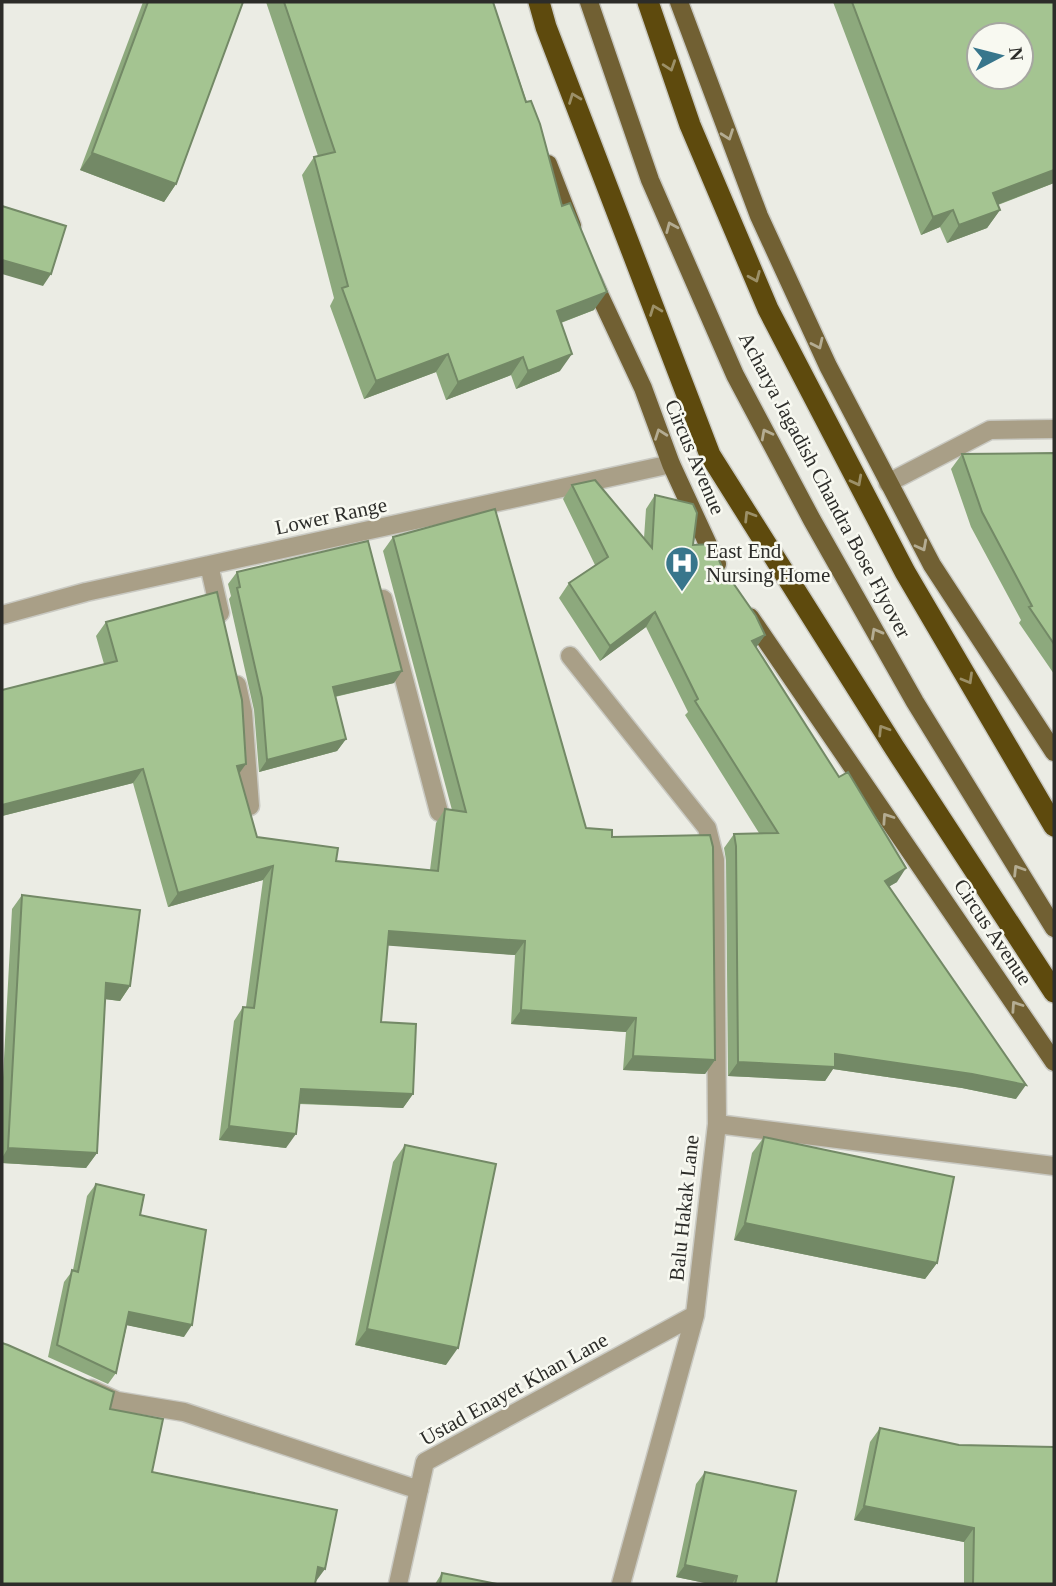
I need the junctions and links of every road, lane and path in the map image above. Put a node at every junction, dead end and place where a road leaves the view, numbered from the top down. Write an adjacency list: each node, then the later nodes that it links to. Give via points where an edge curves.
1 (540, 2): 24 (highway, one-way to 1, via 710,455)
2 (589, 2): 23 (main road, Acharya Jagadish Chandra Bose Flyover, one-way to 2, via 915,702 735,375 650,180)
3 (648, 2): 22 (highway, Acharya Jagadish Chandra Bose Flyover, one-way to 22, via 690,125 768,309 905,572)
4 (679, 2): 10 (main road, one-way to 10, via 758,216)
5 (544, 154): 6 (main road)
6 (578, 242)
7 (588, 267): 9 (main road, Circus Avenue, one-way to 7, via 643,388)
8 (1054, 429): 10 (street, via 990,430)
9 (671, 464): 11 (street, Lower Range, via 367,538); 12 (main road, Circus Avenue)
10 (888, 483): 19 (main road, one-way to 19, via 932,565)
11 (209, 565): 15 (street, Lower Range); 16 (street)
12 (722, 575)
13 (379, 584): 21 (street)
14 (737, 597): 25 (main road, Circus Avenue, one-way to 14)
15 (2, 615)
16 (223, 625)
17 (570, 656): 26 (street, via 707,828 715,860)
18 (232, 662): 20 (street, via 243,712)
19 (1054, 752)
20 (250, 806)
21 (439, 811)
22 (1054, 826)
23 (1054, 928)
24 (1054, 992)
25 (1054, 1062)
26 (717, 1124): 27 (street, Balu Hakak Lane); 28 (street, Balu Hakak Lane)
27 (1054, 1166)
28 (695, 1315): 30 (street, Ustad Enayet Khan Lane, via 425,1462); 32 (street, Balu Hakak Lane)
29 (81, 1385): 30 (street, via 117,1401 184,1412)
30 (419, 1490): 31 (street, Ustad Enayet Khan Lane)
31 (398, 1584)
32 (621, 1584)

